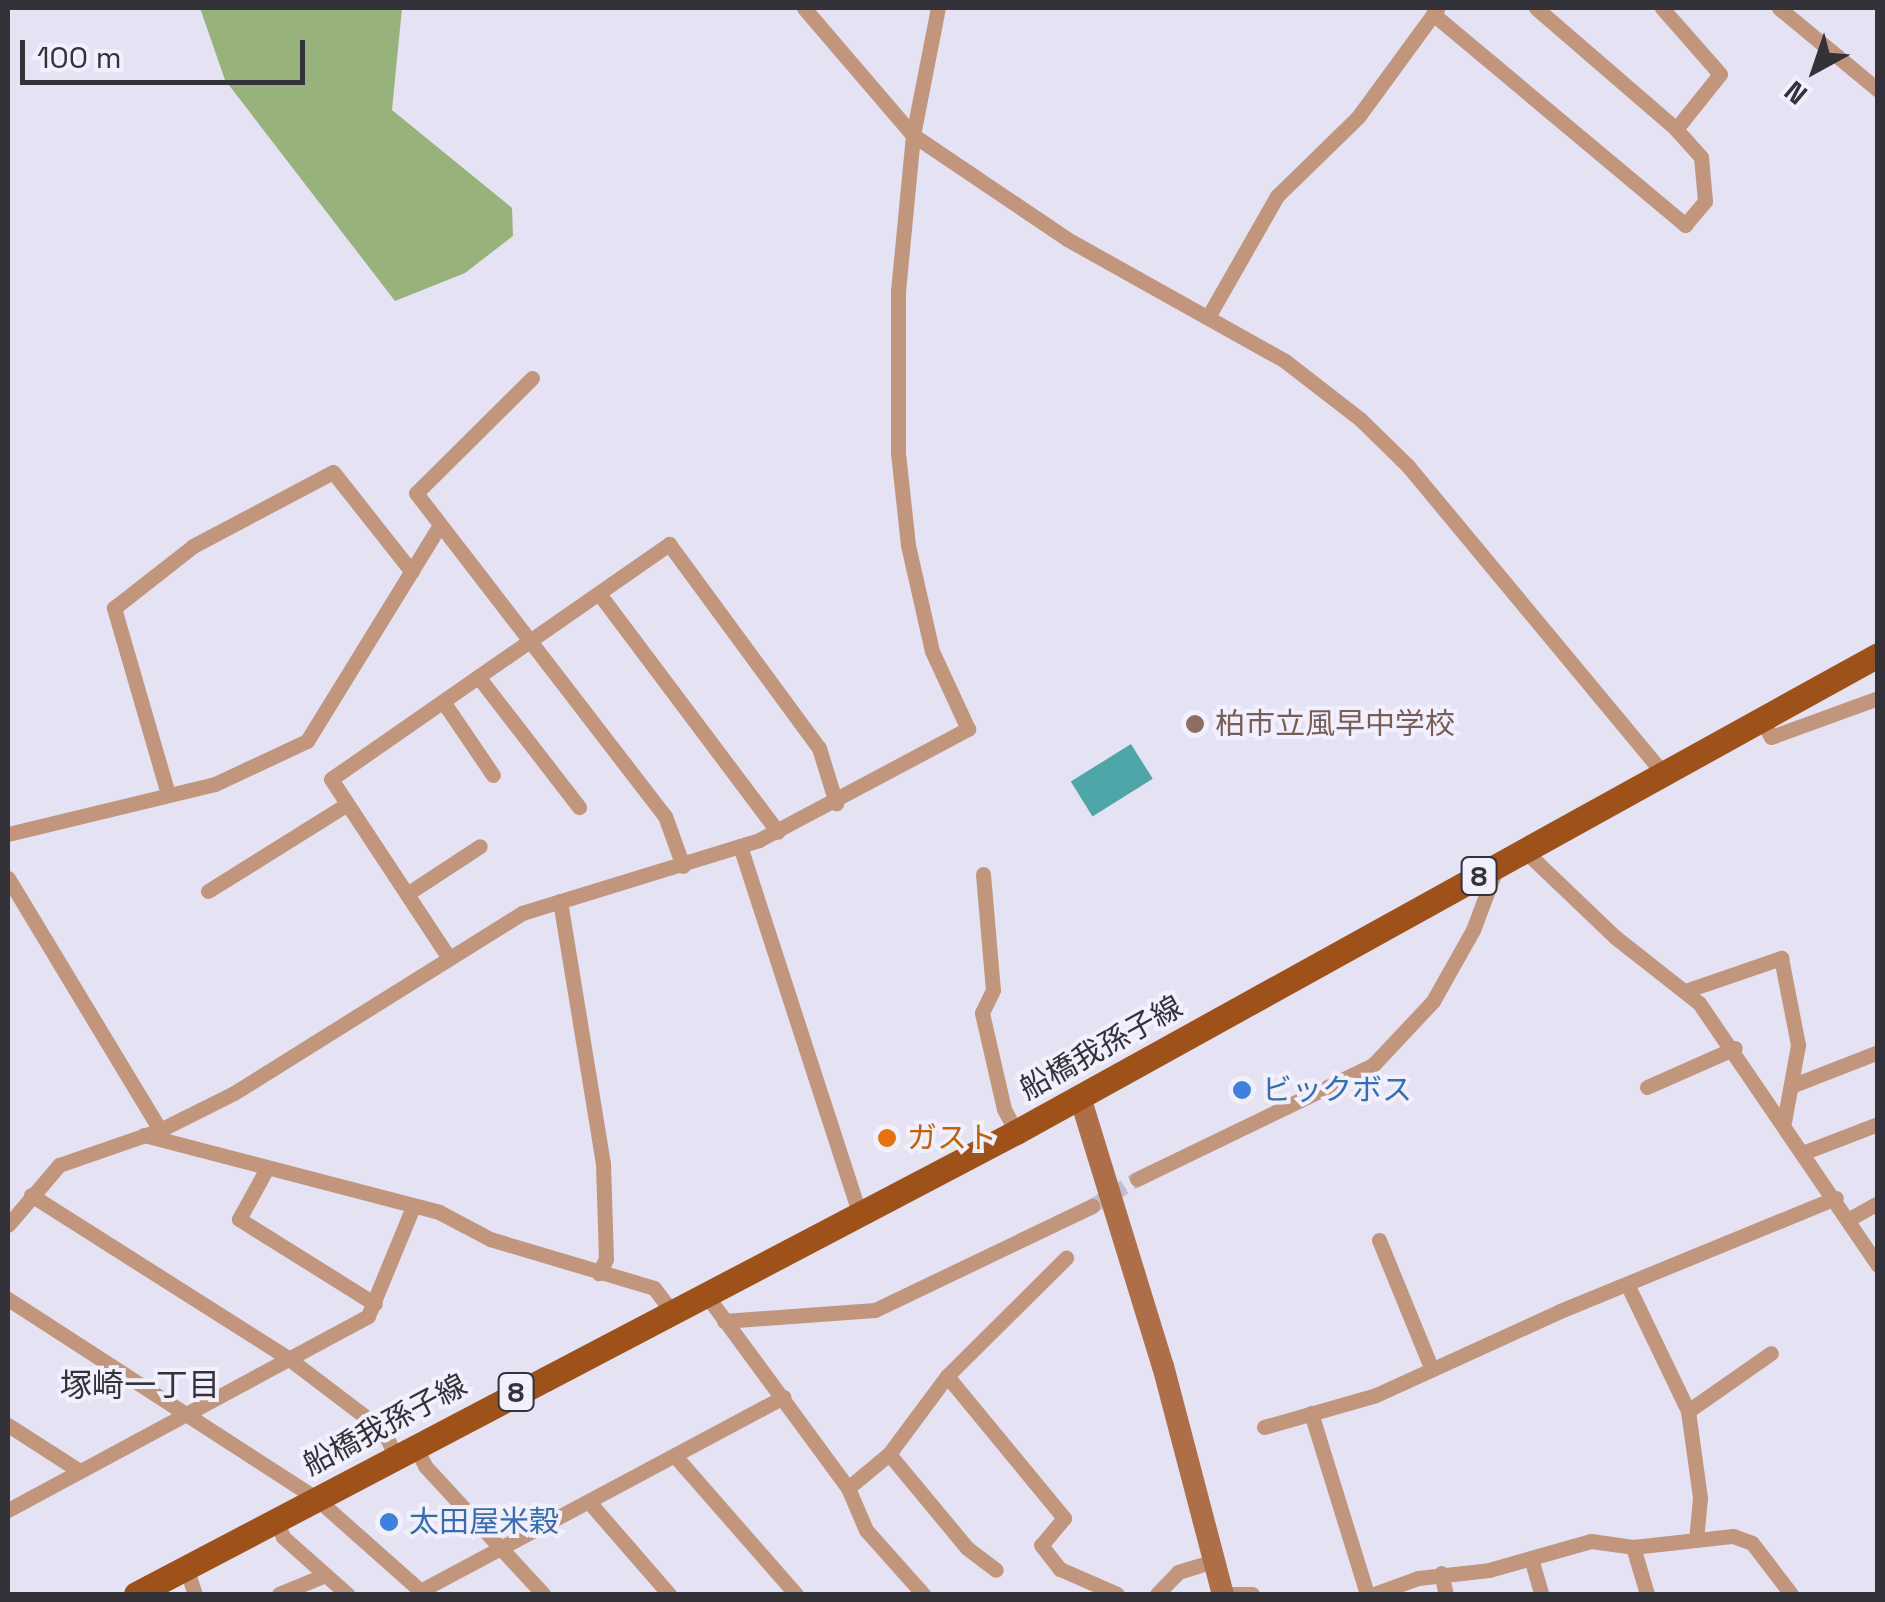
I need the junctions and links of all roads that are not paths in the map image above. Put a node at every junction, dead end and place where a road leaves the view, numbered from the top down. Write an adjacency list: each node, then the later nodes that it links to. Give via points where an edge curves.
1 (804, 8): 9 (street)
2 (938, 8): 9 (street)
3 (1536, 8): 8 (street)
4 (1662, 8): 8 (street, via 1720,74)
5 (1779, 8): 7 (street)
6 (1436, 11): 8 (street, via 1684,225 1705,201 1701,157); 10 (street, via 1358,117 1277,196)
7 (1878, 90)
8 (1676, 129)
9 (913, 135): 10 (street, via 1067,239); 24 (street, via 898,292 898,453 908,545 932,651 968,729)
10 (1208, 317): 21 (street, via 1285,361 1408,466)
11 (532, 378): 12 (street, via 416,493)
12 (438, 528): 13 (street); 15 (street)
13 (412, 572): 23 (street, via 307,741 215,784); 23 (street, via 333,472 193,546 114,608)
14 (600, 595): 15 (street); 24 (street, via 669,544 819,748); 27 (street)
15 (530, 646): 17 (street); 32 (street, via 664,816)
16 (1878, 655): 20 (main road, 船橋我孫子線 / 8)
17 (480, 679): 19 (street); 26 (street)
18 (1876, 701): 20 (street, via 1771,738)
19 (444, 703): 22 (street); 25 (street, via 330,779)
20 (1762, 720): 21 (main road, 船橋我孫子線 / 8)
21 (1664, 774): 31 (main road, 船橋我孫子線 / 8)
22 (493, 775)
23 (168, 794): 28 (street)
24 (836, 803): 27 (street)
25 (347, 804): 36 (street); 37 (street)
26 (578, 807)
27 (778, 832): 30 (street)
28 (8, 834)
29 (480, 846): 37 (street)
30 (740, 846): 32 (street); 58 (street)
31 (1525, 852): 33 (main road, 船橋我孫子線 / 8); 40 (street, via 1615,937)
32 (683, 866): 38 (street)
33 (1497, 866): 45 (main road, 船橋我孫子線 / 8); 52 (street, via 1473,930 1433,1001 1373,1065)
34 (983, 874): 49 (street, via 993,990 982,1013 1004,1109)
35 (8, 878): 48 (street)
36 (208, 891)
37 (407, 894): 39 (street)
38 (560, 901): 39 (street, via 522,914); 64 (street, via 603,1164 606,1258)
39 (450, 958): 48 (street, via 234,1093)
40 (1685, 990): 41 (street); 43 (street, via 1780,958 1798,1045)
41 (1735, 1048): 44 (street); 46 (street)
42 (1878, 1052): 43 (street)
43 (1791, 1086): 46 (street)
44 (1647, 1087)
45 (1080, 1097): 49 (main road, 船橋我孫子線 / 8); 94 (street, via 1163,1366)
46 (1784, 1122): 50 (street)
47 (1878, 1124): 50 (street)
48 (152, 1132): 51 (street); 53 (street, via 58,1166)
49 (1016, 1132): 58 (main road, 船橋我孫子線 / 8)
50 (1805, 1152): 54 (street)
51 (266, 1170): 57 (street); 68 (street, via 239,1218)
52 (1138, 1179)
53 (31, 1195): 60 (street); 72 (street)
54 (1836, 1198): 59 (street); 65 (street)
55 (1878, 1204): 59 (street)
56 (1092, 1206): 70 (street, via 875,1310 730,1316)
57 (413, 1207): 64 (street); 68 (street)
58 (859, 1212): 66 (main road, 船橋我孫子線 / 8)
59 (1849, 1218): 63 (street)
60 (8, 1225)
61 (1379, 1240): 73 (street)
62 (1066, 1258): 74 (street)
63 (1878, 1264)
64 (598, 1274): 69 (street, via 654,1288)
65 (1627, 1284): 73 (street); 76 (street)
66 (704, 1292): 69 (main road, 船橋我孫子線 / 8); 70 (street)
67 (8, 1299): 78 (street)
68 (375, 1304): 72 (street, via 368,1316)
69 (670, 1309): 81 (main road, 船橋我孫子線 / 8)
70 (724, 1322): 75 (street)
71 (1771, 1353): 76 (street)
72 (288, 1358): 78 (street); 81 (street)
73 (1432, 1370): 77 (street)
74 (947, 1376): 82 (street); 109 (street, via 1064,1518 1041,1545 1060,1569)
75 (783, 1398): 83 (street); 85 (street)
76 (1688, 1411): 90 (street, via 1700,1498)
77 (1311, 1414): 80 (street); 114 (street)
78 (187, 1416): 84 (street); 86 (street)
79 (8, 1425): 84 (street)
80 (1264, 1427)
81 (405, 1451): 86 (main road, 船橋我孫子線 / 8); 92 (street)
82 (890, 1454): 85 (street); 96 (street, via 967,1548)
83 (674, 1456): 87 (street); 107 (street)
84 (78, 1470): 88 (street)
85 (848, 1488): 108 (street, via 866,1530)
86 (317, 1499): 89 (main road, 船橋我孫子線 / 8); 100 (street)
87 (589, 1502): 92 (street); 106 (street)
88 (8, 1510)
89 (276, 1520): 95 (main road, 船橋我孫子線 / 8); 97 (street, via 283,1537)
90 (1696, 1540): 91 (street); 99 (street, via 1733,1536 1752,1544)
91 (1633, 1546): 93 (street, via 1592,1541); 117 (street)
92 (501, 1547): 100 (street); 105 (street)
93 (1530, 1558): 98 (street); 116 (street)
94 (1213, 1561): 110 (street, via 1178,1572); 111 (street)
95 (186, 1568): 101 (main road, 船橋我孫子線 / 8); 102 (street)
96 (996, 1570)
97 (325, 1574): 103 (street); 104 (street)
98 (1441, 1574): 114 (street); 115 (street)
99 (1784, 1592)
100 (422, 1593)
101 (136, 1594)
102 (195, 1594)
103 (278, 1594)
104 (346, 1594)
105 (544, 1594)
106 (669, 1594)
107 (796, 1594)
108 (923, 1594)
109 (1117, 1594)
110 (1157, 1594)
111 (1223, 1594)
112 (1231, 1594): 113 (street)
113 (1252, 1594)
114 (1370, 1594)
115 (1446, 1594)
116 (1541, 1594)
117 (1647, 1594)

